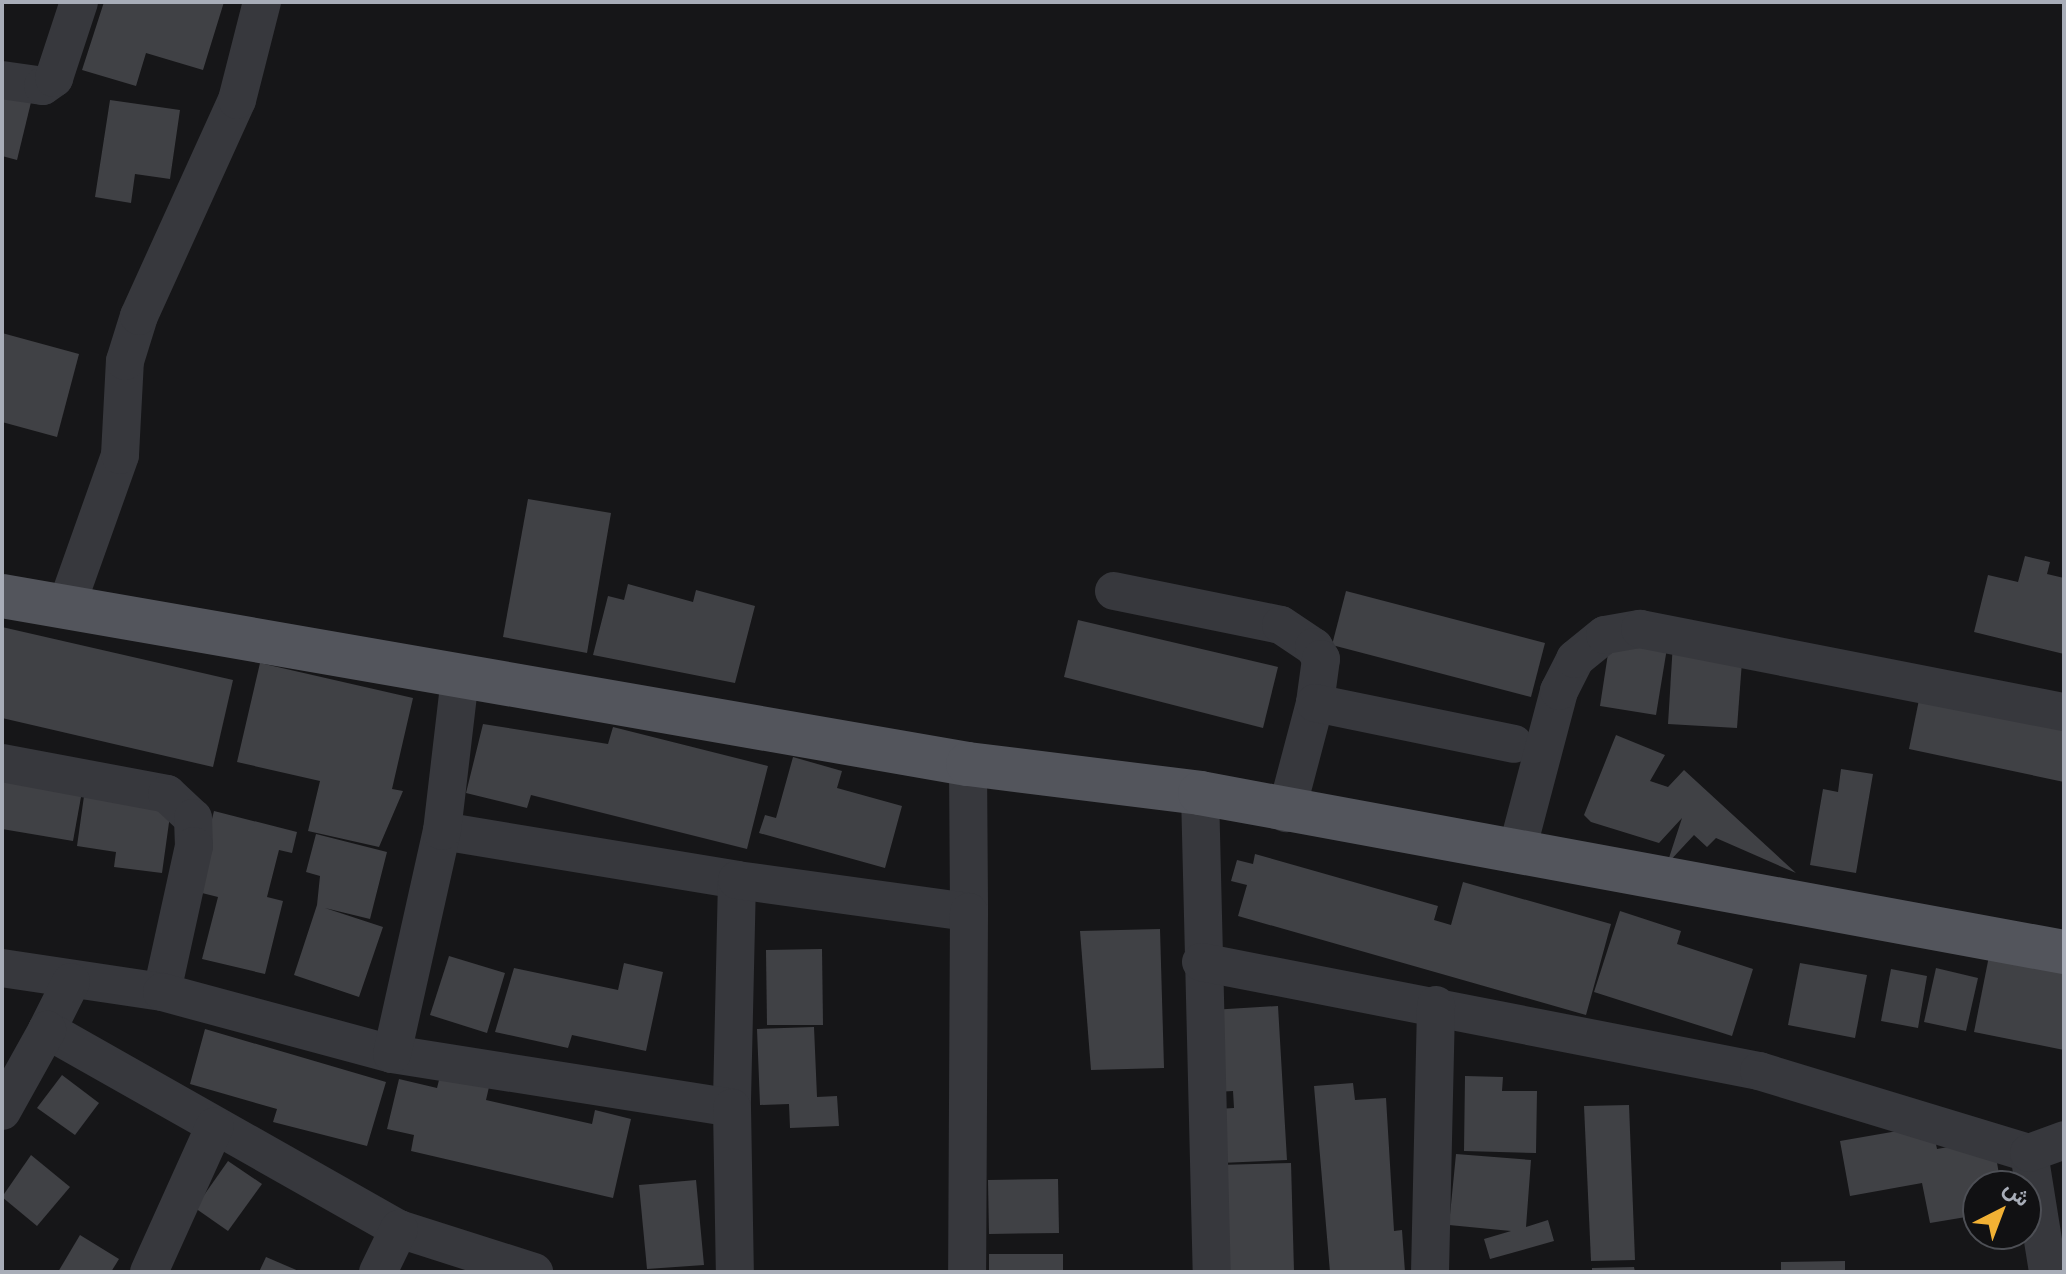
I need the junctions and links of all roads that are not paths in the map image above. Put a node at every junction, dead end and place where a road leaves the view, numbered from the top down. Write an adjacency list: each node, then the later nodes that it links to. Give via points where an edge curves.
1 (79, 2): 3 (street, via 54,78 43,86)
2 (262, 2): 6 (street, via 237,100 139,316 125,361 120,455)
3 (2, 80)
4 (1114, 591): 8 (street, via 1300,634 1321,659)
5 (2, 596): 6 (main road)
6 (66, 607): 7 (main road)
7 (460, 677): 12 (main road); 15 (street)
8 (1315, 703): 10 (street); 14 (street)
9 (2064, 712): 16 (street, via 1640,629 1605,635 1575,659 1559,691)
10 (1514, 744)
11 (2, 763): 23 (street, via 167,794 193,818 194,846)
12 (968, 764): 13 (main road); 18 (street)
13 (1200, 793): 14 (main road); 20 (street)
14 (1286, 813): 16 (main road)
15 (442, 831): 17 (street); 26 (street)
16 (1516, 854): 19 (main road)
17 (737, 880): 18 (street); 27 (street)
18 (969, 912): 36 (street)
19 (2064, 952)
20 (1201, 962): 24 (street); 37 (street)
21 (2, 968): 22 (street)
22 (71, 982): 23 (street); 25 (street)
23 (162, 992): 26 (street)
24 (1436, 1005): 30 (street, via 1759,1071); 38 (street)
25 (47, 1030): 28 (street); 29 (street)
26 (392, 1054): 27 (street)
27 (732, 1108): 35 (street)
28 (2, 1111)
29 (215, 1126): 31 (street); 32 (street)
30 (2047, 1146): 39 (street)
31 (399, 1229): 33 (street); 34 (street)
32 (149, 1272)
33 (378, 1272)
34 (534, 1272)
35 (735, 1272)
36 (967, 1272)
37 (1212, 1272)
38 (1430, 1272)
39 (2048, 1272)

